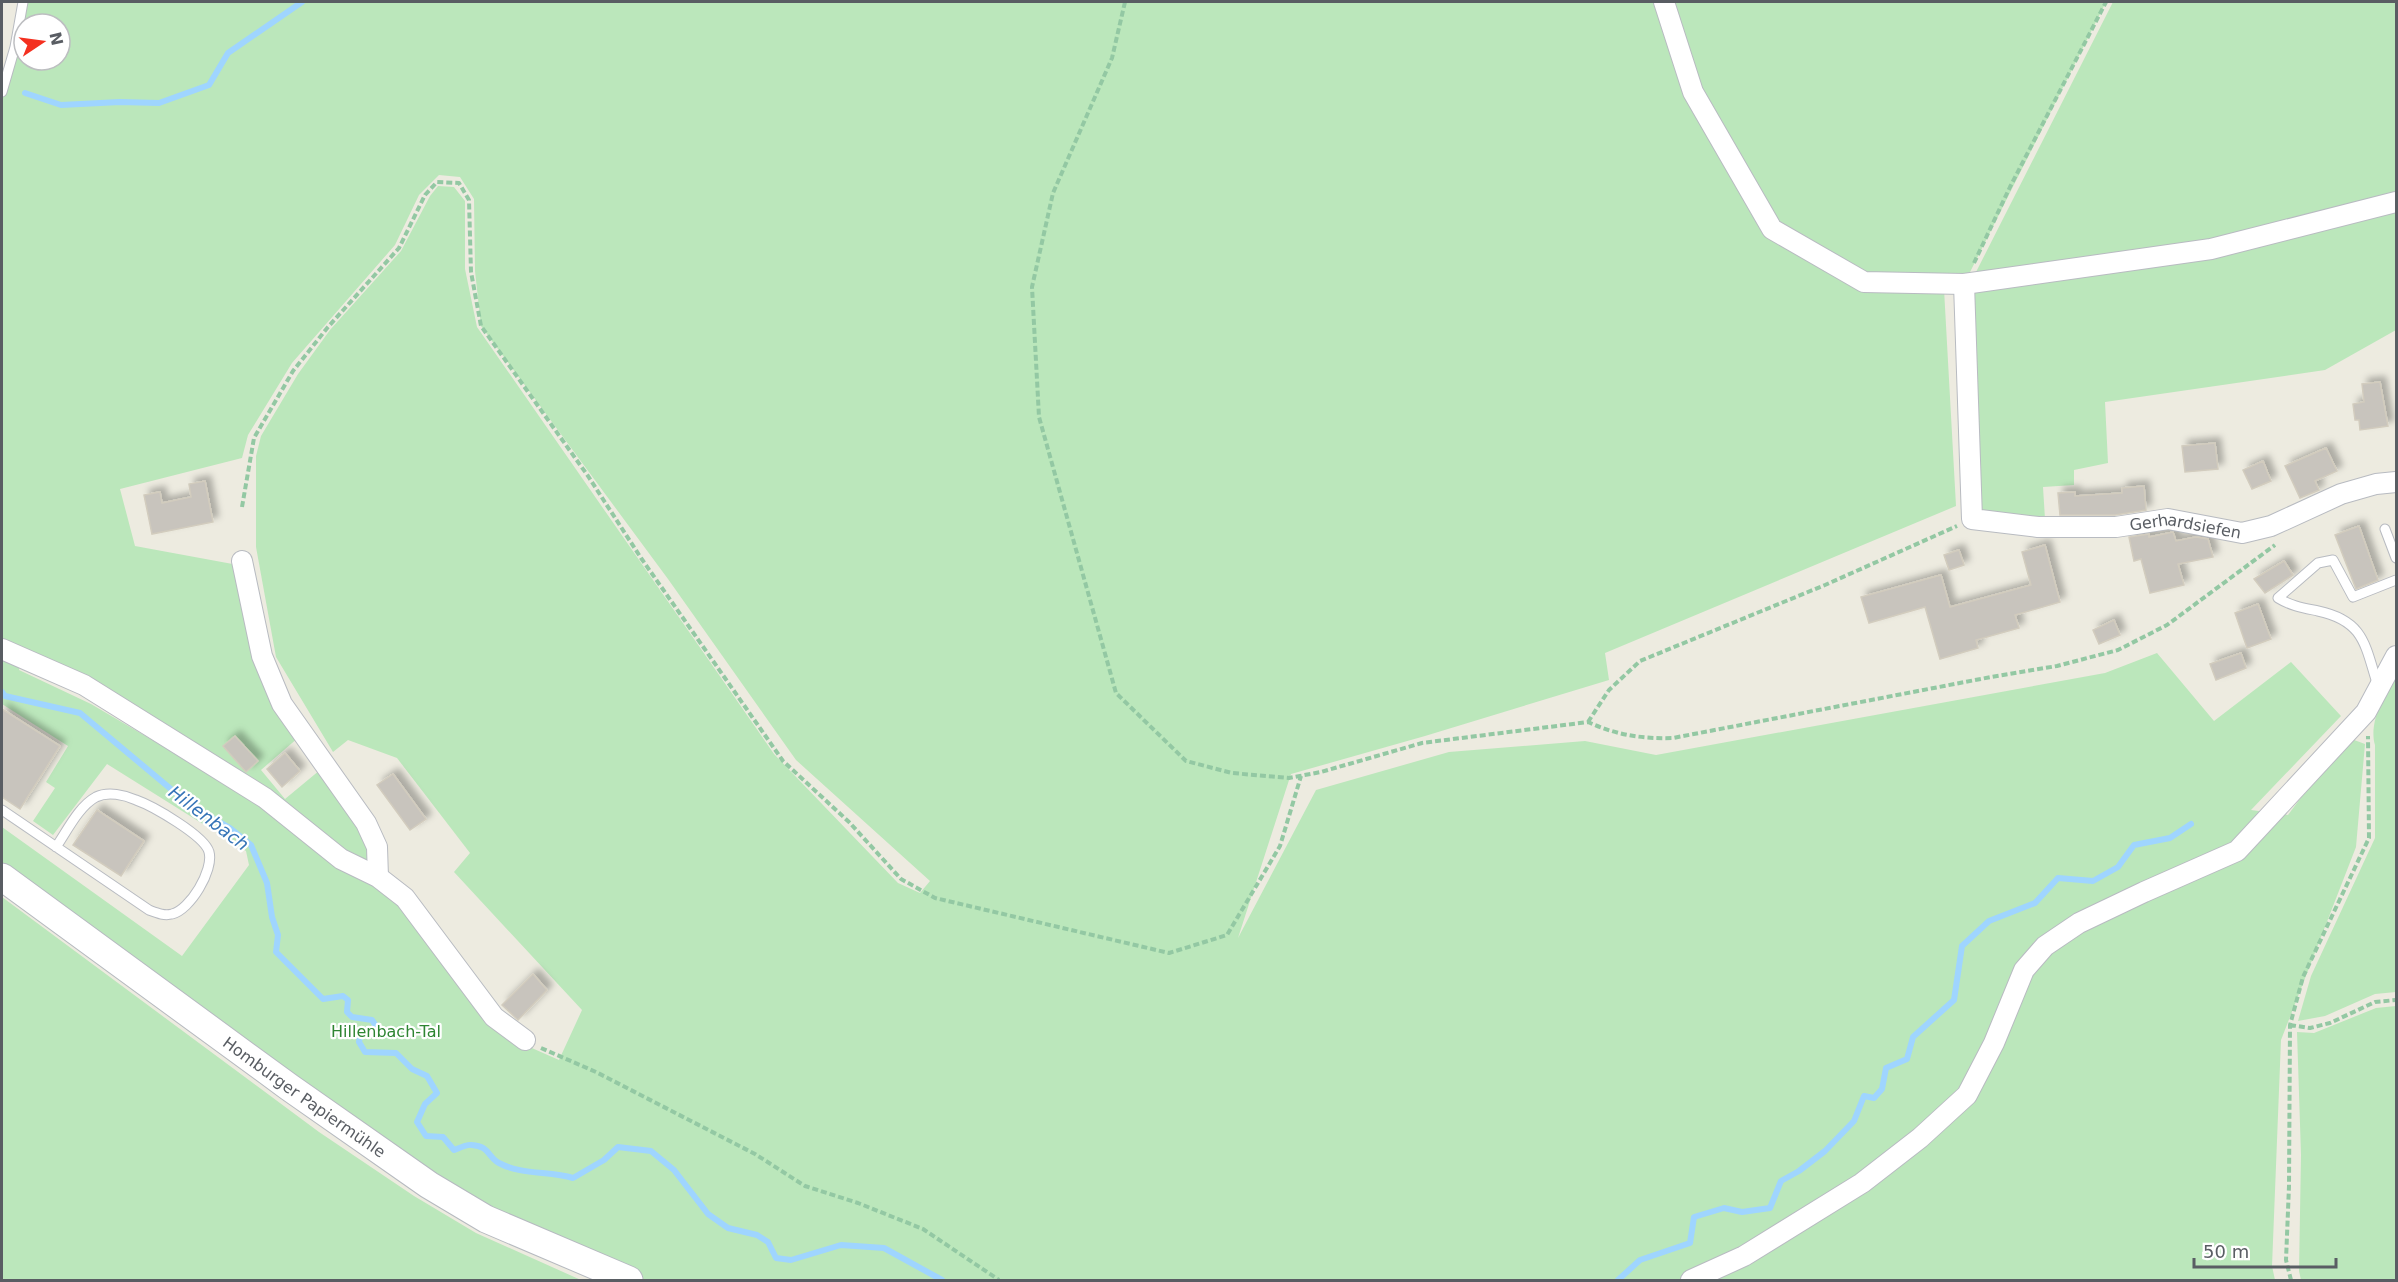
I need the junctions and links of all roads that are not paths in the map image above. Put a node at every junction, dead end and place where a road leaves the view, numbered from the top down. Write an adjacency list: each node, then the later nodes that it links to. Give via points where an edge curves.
1 (23, 2): 3 (lane)
2 (1664, 2): 5 (street, via 1693,92 1772,229 1864,282)
3 (2, 92)
4 (2397, 202): 5 (street, via 2211,249)
5 (1964, 284): 6 (street, Gerhardsiefen, via 1972,519 2038,527 2116,527 2168,519 2242,532 2271,526 2341,494)
6 (2397, 482)
7 (2385, 529): 8 (lane)
8 (2397, 558)
9 (242, 561): 17 (street, via 262,657 282,704 366,823 377,847)
10 (2397, 580): 13 (lane, via 2353,597 2333,561 2318,563 2278,598 2288,605 2337,615 2349,623 2359,633)
11 (2, 649): 17 (street, via 84,685 265,798 341,859)
12 (2397, 656): 13 (street)
13 (2379, 688): 20 (street, via 2366,712 2237,851 2090,918 2045,946 2024,970 1967,1095 1920,1138 1862,1183 1744,1256)
14 (2, 810): 15 (lane)
15 (56, 846): 15 (lane, via 161,915 183,909 207,876 211,862 201,839 136,800 112,794 97,797 85,808)
16 (2, 877): 19 (main road, Homburger Papiermühle, via 429,1185 486,1219)
17 (378, 877): 18 (street, via 405,898 494,1017)
18 (525, 1040)
19 (629, 1281)
20 (1691, 1281)

